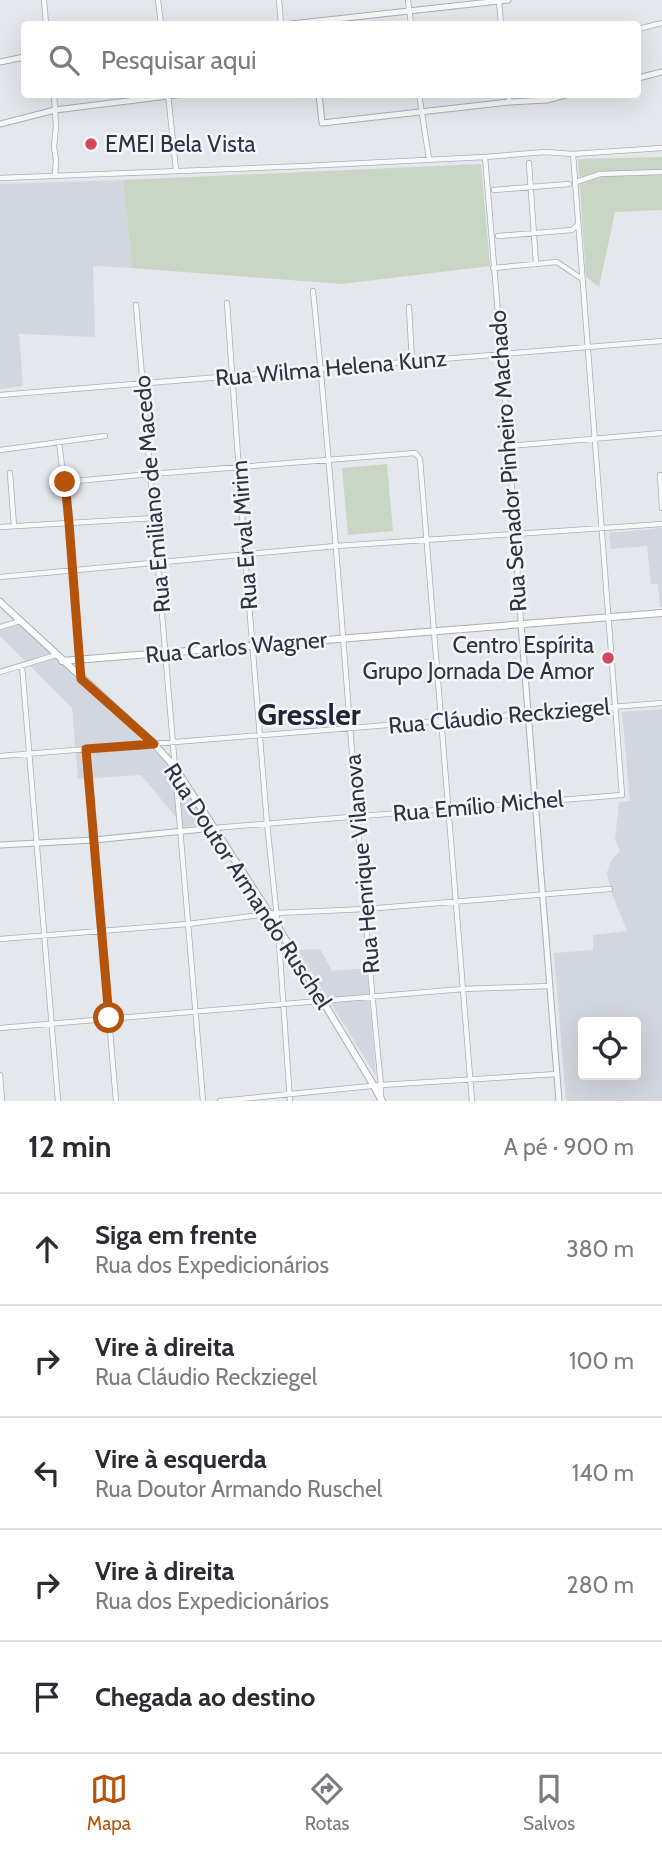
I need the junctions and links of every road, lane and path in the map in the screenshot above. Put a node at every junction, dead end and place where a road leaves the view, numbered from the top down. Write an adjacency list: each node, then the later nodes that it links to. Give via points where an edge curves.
1 (44, 0): 8 (street)
2 (158, 0): 9 (street)
3 (279, 0): 10 (street)
4 (408, 0): 7 (street)
5 (508, 0): 6 (street)
6 (499, 1): 7 (street); 13 (street)
7 (410, 12): 11 (street); 12 (street)
8 (46, 21)
9 (161, 21)
10 (281, 21)
11 (321, 21)
12 (411, 21)
13 (501, 21)
14 (662, 23): 15 (street)
15 (641, 28)
16 (21, 58): 17 (street)
17 (0, 62)
18 (662, 72): 19 (street)
19 (641, 77)
20 (54, 98): 27 (street)
21 (145, 98): 27 (street)
22 (168, 98): 35 (street)
23 (319, 98): 28 (street, via 322,123)
24 (419, 98): 28 (street)
25 (509, 98): 26 (street); 28 (street)
26 (550, 98)
27 (55, 110): 29 (street); 37 (street)
28 (421, 111): 33 (street)
29 (0, 124)
30 (662, 148): 31 (street)
31 (573, 154): 32 (street); 39 (street)
32 (485, 157): 33 (street); 47 (street, Rua Senador Pinheiro Machado)
33 (429, 159): 35 (street)
34 (529, 163): 41 (street)
35 (176, 170): 37 (street)
36 (662, 172): 39 (street, via 600,174)
37 (55, 176): 38 (street)
38 (0, 178)
39 (576, 182): 43 (street)
40 (569, 184): 41 (street)
41 (531, 187): 42 (street); 44 (street)
42 (494, 190)
43 (578, 224): 44 (street, via 572,230); 48 (street)
44 (534, 233): 45 (street); 46 (street)
45 (498, 236)
46 (536, 264): 47 (street); 48 (street, via 557,262)
47 (493, 268): 55 (street, Rua Senador Pinheiro Machado)
48 (582, 279): 54 (street)
49 (313, 291): 57 (street, Rua Henrique Vilanova)
50 (227, 303): 58 (street, Rua Erval Mirim)
51 (136, 305): 59 (street, Rua Emiliano de Macedo)
52 (409, 307): 56 (street)
53 (662, 341): 54 (street, Rua Wilma Helena Kunz)
54 (587, 348): 55 (street, Rua Wilma Helena Kunz); 63 (street)
55 (500, 355): 56 (street, Rua Wilma Helena Kunz); 65 (street, Rua Senador Pinheiro Machado)
56 (412, 362): 57 (street, Rua Wilma Helena Kunz)
57 (321, 369): 58 (street, Rua Wilma Helena Kunz); 67 (street, Rua Henrique Vilanova)
58 (232, 376): 59 (street, Rua Wilma Helena Kunz); 68 (street, Rua Erval Mirim)
59 (143, 383): 60 (street, Rua Wilma Helena Kunz); 70 (street, Rua Emiliano de Macedo)
60 (0, 394)
61 (662, 433): 63 (street)
62 (106, 436): 64 (street)
63 (596, 439): 65 (street); 79 (street)
64 (59, 442): 66 (street); 72 (street)
65 (509, 446): 80 (street, Rua Senador Pinheiro Machado)
66 (0, 450)
67 (330, 459): 68 (street); 81 (street, via 415,453 420,459); 82 (street, Rua Henrique Vilanova)
68 (239, 466): 70 (street); 83 (street, Rua Erval Mirim)
69 (10, 473): 77 (street)
70 (151, 474): 72 (street); 74 (street, Rua Emiliano de Macedo)
71 (660, 475): 73 (street)
72 (65, 482): 75 (street)
73 (662, 508)
74 (155, 518): 75 (street); 84 (street, Rua Emiliano de Macedo)
75 (69, 523): 77 (street); 85 (street)
76 (662, 524): 79 (street)
77 (14, 526): 78 (street)
78 (0, 527)
79 (602, 529): 80 (street); 89 (street)
80 (515, 534): 81 (street); 91 (street, Rua Senador Pinheiro Machado)
81 (427, 540): 82 (street); 93 (street)
82 (336, 546): 83 (street); 94 (street, Rua Henrique Vilanova)
83 (245, 555): 84 (street); 95 (street, Rua Erval Mirim)
84 (159, 562): 85 (street); 96 (street, Rua Emiliano de Macedo)
85 (73, 570): 86 (street); 98 (street)
86 (0, 577)
87 (0, 602): 90 (main road, Rua Doutor Armando Ruschel)
88 (662, 612): 89 (main road, Rua Carlos Wagner)
89 (607, 617): 91 (main road, Rua Carlos Wagner); 104 (street)
90 (20, 621): 92 (street); 97 (main road, Rua Doutor Armando Ruschel)
91 (521, 624): 93 (main road, Rua Carlos Wagner); 105 (street, Rua Senador Pinheiro Machado)
92 (0, 627)
93 (433, 631): 94 (main road, Rua Carlos Wagner); 106 (street)
94 (343, 638): 95 (main road, Rua Carlos Wagner); 107 (street, Rua Henrique Vilanova)
95 (253, 645): 96 (main road, Rua Carlos Wagner); 108 (street, Rua Erval Mirim)
96 (166, 652): 98 (main road, Rua Carlos Wagner); 109 (street, Rua Emiliano de Macedo)
97 (56, 655): 99 (main road, Rua Doutor Armando Ruschel); 100 (street)
98 (80, 659): 99 (main road, Rua Carlos Wagner); 102 (street)
99 (62, 661): 102 (main road, Rua Doutor Armando Ruschel)
100 (22, 666): 101 (street); 112 (street)
101 (0, 672)
102 (81, 679): 110 (main road, Rua Doutor Armando Ruschel)
103 (662, 703): 104 (street, Rua Cláudio Reckziegel)
104 (615, 707): 105 (street, Rua Cláudio Reckziegel); 115 (street, Rua Emílio Michel, via 622,795)
105 (528, 714): 106 (street, Rua Cláudio Reckziegel); 115 (street, Rua Senador Pinheiro Machado)
106 (441, 721): 107 (street, Rua Cláudio Reckziegel); 116 (street)
107 (351, 728): 108 (street, Rua Cláudio Reckziegel); 117 (street, Rua Henrique Vilanova)
108 (261, 736): 109 (street, Rua Cláudio Reckziegel); 118 (street, Rua Erval Mirim)
109 (172, 743): 110 (street, Rua Cláudio Reckziegel); 114 (street, Rua Emiliano de Macedo)
110 (154, 744): 111 (street, Rua Cláudio Reckziegel); 114 (main road, Rua Doutor Armando Ruschel)
111 (86, 749): 112 (street, Rua Cláudio Reckziegel); 121 (street)
112 (29, 753): 113 (street, Rua Cláudio Reckziegel); 122 (street)
113 (0, 756)
114 (174, 765): 119 (main road, Rua Doutor Armando Ruschel); 120 (street, Rua Emiliano de Macedo)
115 (536, 802): 116 (street, Rua Emílio Michel); 125 (street, Rua Senador Pinheiro Machado)
116 (449, 809): 117 (street, Rua Emílio Michel); 126 (street)
117 (357, 816): 118 (street, Rua Emílio Michel); 127 (street, Rua Henrique Vilanova)
118 (267, 823): 119 (street, Rua Emílio Michel); 128 (street, Rua Erval Mirim)
119 (214, 828): 120 (street, Rua Emílio Michel); 128 (main road, Rua Doutor Armando Ruschel)
120 (180, 831): 121 (street, Rua Emílio Michel); 129 (street, Rua Emiliano de Macedo)
121 (94, 840): 122 (street, Rua Emílio Michel); 131 (street)
122 (37, 842): 123 (street, Rua Emílio Michel); 132 (street)
123 (0, 845)
124 (610, 889): 125 (street)
125 (544, 895): 126 (street); 134 (street, Rua Senador Pinheiro Machado)
126 (457, 902): 127 (street); 135 (street)
127 (365, 909): 128 (street); 136 (street, Rua Henrique Vilanova)
128 (273, 914): 129 (street); 130 (main road, Rua Doutor Armando Ruschel)
129 (188, 924): 131 (street); 139 (street, Rua Emiliano de Macedo)
130 (278, 927): 137 (main road, Rua Doutor Armando Ruschel); 138 (street)
131 (102, 931): 132 (street); 140 (street)
132 (45, 936): 133 (street); 141 (street)
133 (0, 939)
134 (549, 986): 135 (street); 144 (street, Rua Senador Pinheiro Machado)
135 (463, 989): 136 (street); 145 (street)
136 (372, 997): 137 (street); 146 (street, Rua Henrique Vilanova)
137 (322, 1001): 138 (street); 146 (main road, Rua Doutor Armando Ruschel)
138 (283, 1004): 139 (street); 147 (street)
139 (195, 1011): 140 (street); 152 (street, Rua Emiliano de Macedo)
140 (109, 1018): 141 (street); 151 (street)
141 (52, 1023): 142 (street); 150 (street)
142 (0, 1028)
143 (0, 1074): 149 (street)
144 (557, 1074): 145 (street); 155 (street, Rua Senador Pinheiro Machado)
145 (470, 1080): 146 (street); 154 (street)
146 (378, 1085): 147 (street); 148 (main road, Rua Doutor Armando Ruschel)
147 (290, 1098): 153 (street)
148 (381, 1100)
149 (2, 1101)
150 (58, 1101)
151 (116, 1101)
152 (202, 1101)
153 (220, 1101)
154 (471, 1101)
155 (559, 1101)

